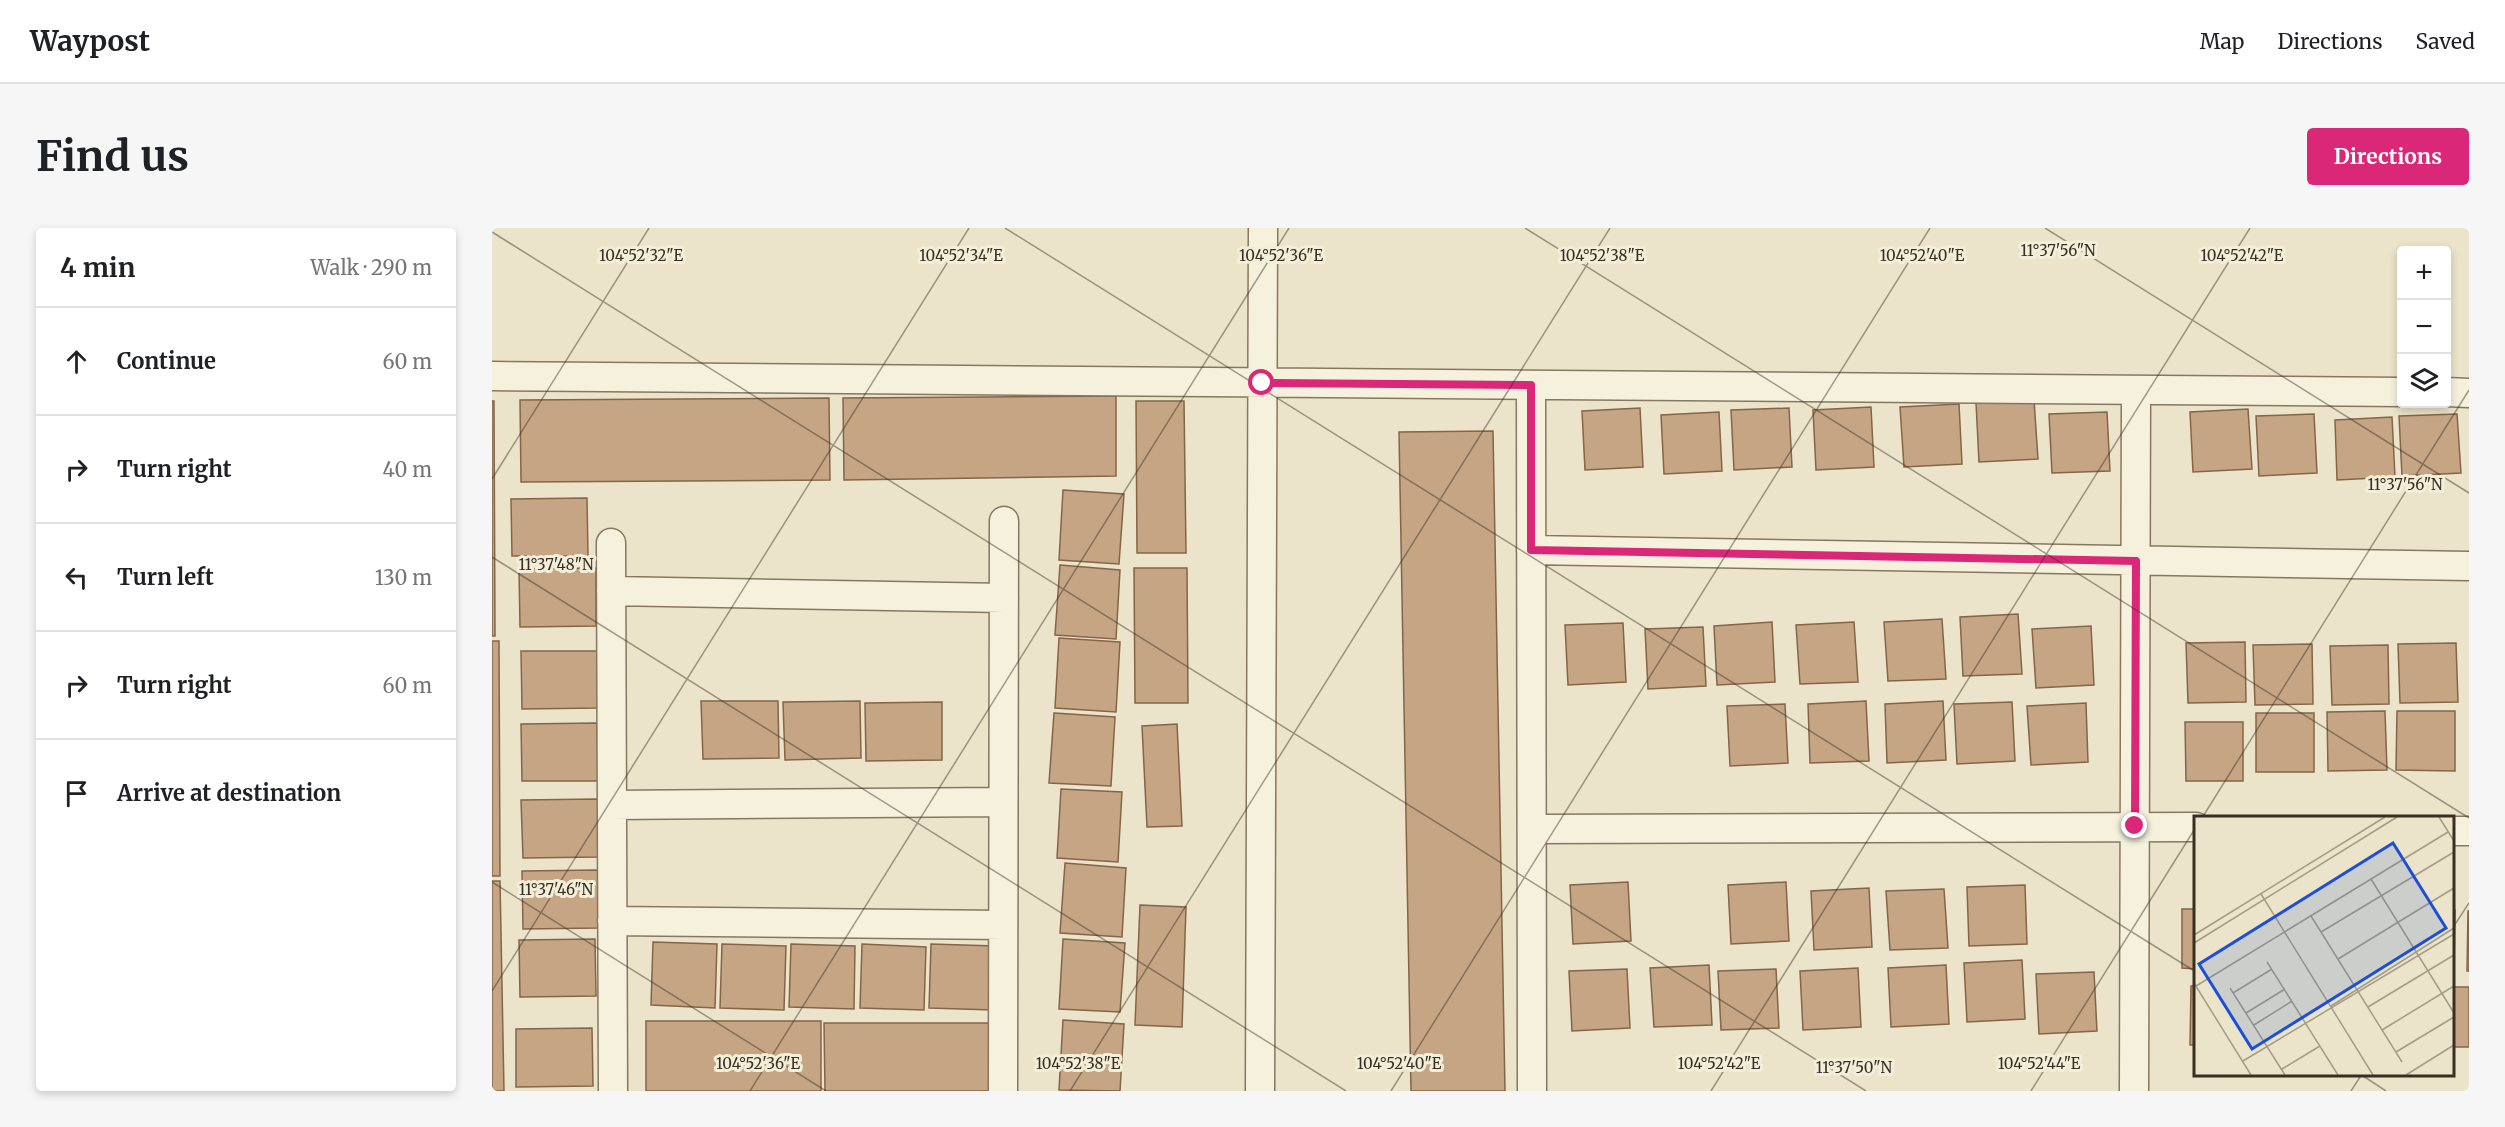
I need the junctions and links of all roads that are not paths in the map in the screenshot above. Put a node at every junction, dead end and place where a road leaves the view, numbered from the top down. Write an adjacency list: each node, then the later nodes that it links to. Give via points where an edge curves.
1 (1263, 228): 3 (street)
2 (492, 376): 3 (street)
3 (1262, 383): 4 (street); 25 (street)
4 (1531, 385): 5 (street); 11 (street)
5 (2136, 391): 6 (street); 12 (street)
6 (2397, 392)
7 (2451, 392): 8 (street)
8 (2469, 393)
9 (1004, 521): 15 (street)
10 (611, 543): 14 (street)
11 (1531, 550): 12 (street); 20 (street)
12 (2136, 561): 13 (street); 18 (street)
13 (2469, 566)
14 (611, 591): 15 (street); 17 (street)
15 (1004, 598): 16 (street)
16 (1003, 802): 17 (street); 22 (street)
17 (612, 805): 21 (street)
18 (2135, 826): 19 (street); 20 (street); 27 (street)
19 (2194, 827)
20 (1532, 829): 26 (street)
21 (612, 921): 22 (street); 23 (street)
22 (1003, 926): 24 (street)
23 (613, 1091)
24 (1003, 1091)
25 (1260, 1091)
26 (1532, 1091)
27 (2134, 1091)

